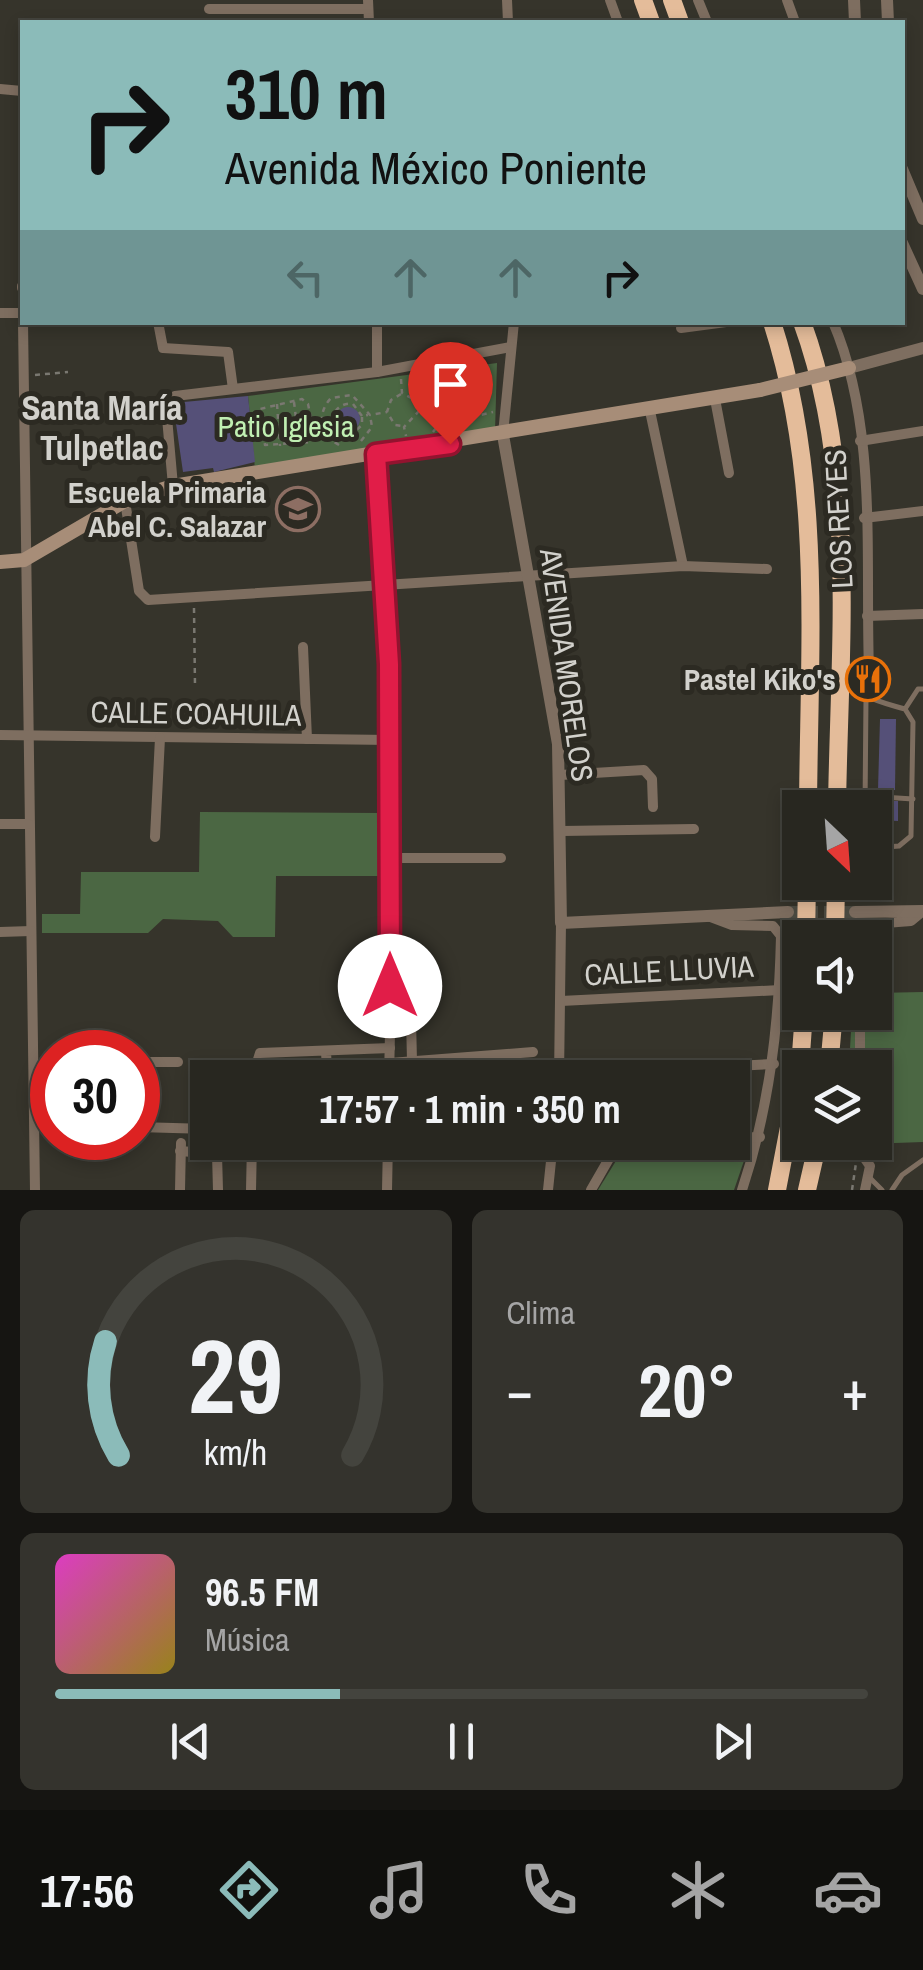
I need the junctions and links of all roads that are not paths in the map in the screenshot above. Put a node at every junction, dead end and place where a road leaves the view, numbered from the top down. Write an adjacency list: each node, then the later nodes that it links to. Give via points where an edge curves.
1 (368, 4): 2 (street)
2 (209, 9)
3 (905, 176): 4 (street)
4 (923, 220)
5 (905, 251): 6 (street)
6 (923, 289)
7 (23, 325): 32 (street)
8 (159, 325): 20 (street, via 163,348 228,352)
9 (377, 325): 19 (street)
10 (514, 325): 16 (street, AVENIDA MORELOS)
11 (704, 325): 15 (street)
12 (773, 325): 52 (highway, via 792,394 808,513)
13 (803, 325): 40 (highway, via 834,470)
14 (834, 325): 18 (street, LOS REYES)
15 (681, 328)
16 (512, 347): 19 (street); 24 (street, AVENIDA MORELOS)
17 (923, 348): 18 (street)
18 (849, 368): 21 (main road, bridge); 25 (street, LOS REYES)
19 (377, 372): 20 (street)
20 (232, 389): 28 (street, via 168,401)
21 (715, 398): 22 (main road); 27 (street)
22 (650, 411): 24 (main road); 34 (street)
23 (923, 430): 25 (street)
24 (503, 436): 26 (main road); 36 (street, AVENIDA MORELOS)
25 (860, 441): 31 (street, LOS REYES)
26 (376, 454): 28 (main road); 37 (street)
27 (729, 473)
28 (173, 486): 29 (main road)
29 (125, 501): 32 (main road); 37 (street, via 142,598)
30 (923, 511): 31 (street)
31 (864, 518): 39 (street, LOS REYES)
32 (24, 560): 33 (main road); 47 (street)
33 (0, 562)
34 (683, 566): 35 (street); 36 (street)
35 (767, 569)
36 (531, 576): 37 (street); 51 (street, AVENIDA MORELOS)
37 (387, 588): 50 (street)
38 (923, 614): 39 (street)
39 (867, 616): 42 (street, LOS REYES)
40 (839, 628): 44 (lane, via 852,681); 53 (highway)
41 (302, 647): 49 (street)
42 (868, 670)
43 (923, 689): 45 (lane)
44 (866, 698): 45 (lane); 54 (lane)
45 (905, 709): 56 (lane, via 913,722)
46 (0, 735): 47 (street, CALLE COAHUILA)
47 (28, 735): 48 (street, CALLE COAHUILA); 59 (street)
48 (160, 738): 49 (street, CALLE COAHUILA); 62 (street)
49 (307, 739): 50 (street, CALLE COAHUILA)
50 (390, 740): 64 (street)
51 (560, 775): 57 (street, via 644,770 652,780); 61 (street, AVENIDA MORELOS)
52 (808, 790)
53 (837, 790)
54 (865, 790)
55 (892, 798): 56 (lane)
56 (912, 799): 63 (lane, via 906,843)
57 (653, 807)
58 (0, 824): 59 (street)
59 (28, 824): 73 (street)
60 (694, 829): 61 (street)
61 (562, 831): 70 (street, AVENIDA MORELOS)
62 (155, 837)
63 (892, 845)
64 (389, 858): 65 (street); 78 (street)
65 (501, 858)
66 (923, 911): 68 (street); 71 (street, via 911,922)
67 (788, 912): 69 (street)
68 (855, 912)
69 (705, 914): 70 (street); 74 (street, via 718,922 779,930)
70 (561, 923): 75 (street, AVENIDA MORELOS)
71 (892, 923)
72 (0, 932): 73 (street)
73 (31, 932): 77 (street)
74 (780, 990): 75 (street, CALLE LLUVIA); 87 (street)
75 (561, 1001): 84 (street, AVENIDA MORELOS)
76 (410, 1019): 82 (street)
77 (34, 1030)
78 (390, 1048): 79 (street); 81 (street)
79 (326, 1052): 79 (street, via 260,1054 256,1073 325,1072)
80 (533, 1052): 83 (street)
81 (390, 1060)
82 (412, 1060)
83 (425, 1060)
84 (559, 1060)
85 (160, 1062): 86 (street)
86 (178, 1062)
87 (774, 1064): 88 (street); 91 (street)
88 (750, 1065)
89 (160, 1127): 90 (street)
90 (190, 1128)
91 (760, 1136): 92 (street); 110 (street)
92 (750, 1137)
93 (35, 1160): 103 (street)
94 (252, 1160): 106 (street)
95 (388, 1160): 107 (street)
96 (551, 1160): 108 (street)
97 (608, 1160): 109 (street)
98 (783, 1160): 111 (highway)
99 (814, 1160): 112 (highway)
100 (868, 1160): 102 (street)
101 (923, 1160): 115 (lane)
102 (868, 1176): 113 (street); 114 (lane)
103 (35, 1190)
104 (180, 1190): 105 (street, via 181,1147 216,1154)
105 (218, 1190)
106 (251, 1190)
107 (387, 1190)
108 (548, 1190)
109 (591, 1190)
110 (742, 1190)
111 (777, 1190)
112 (807, 1190)
113 (865, 1190)
114 (882, 1190)
115 (892, 1190)

